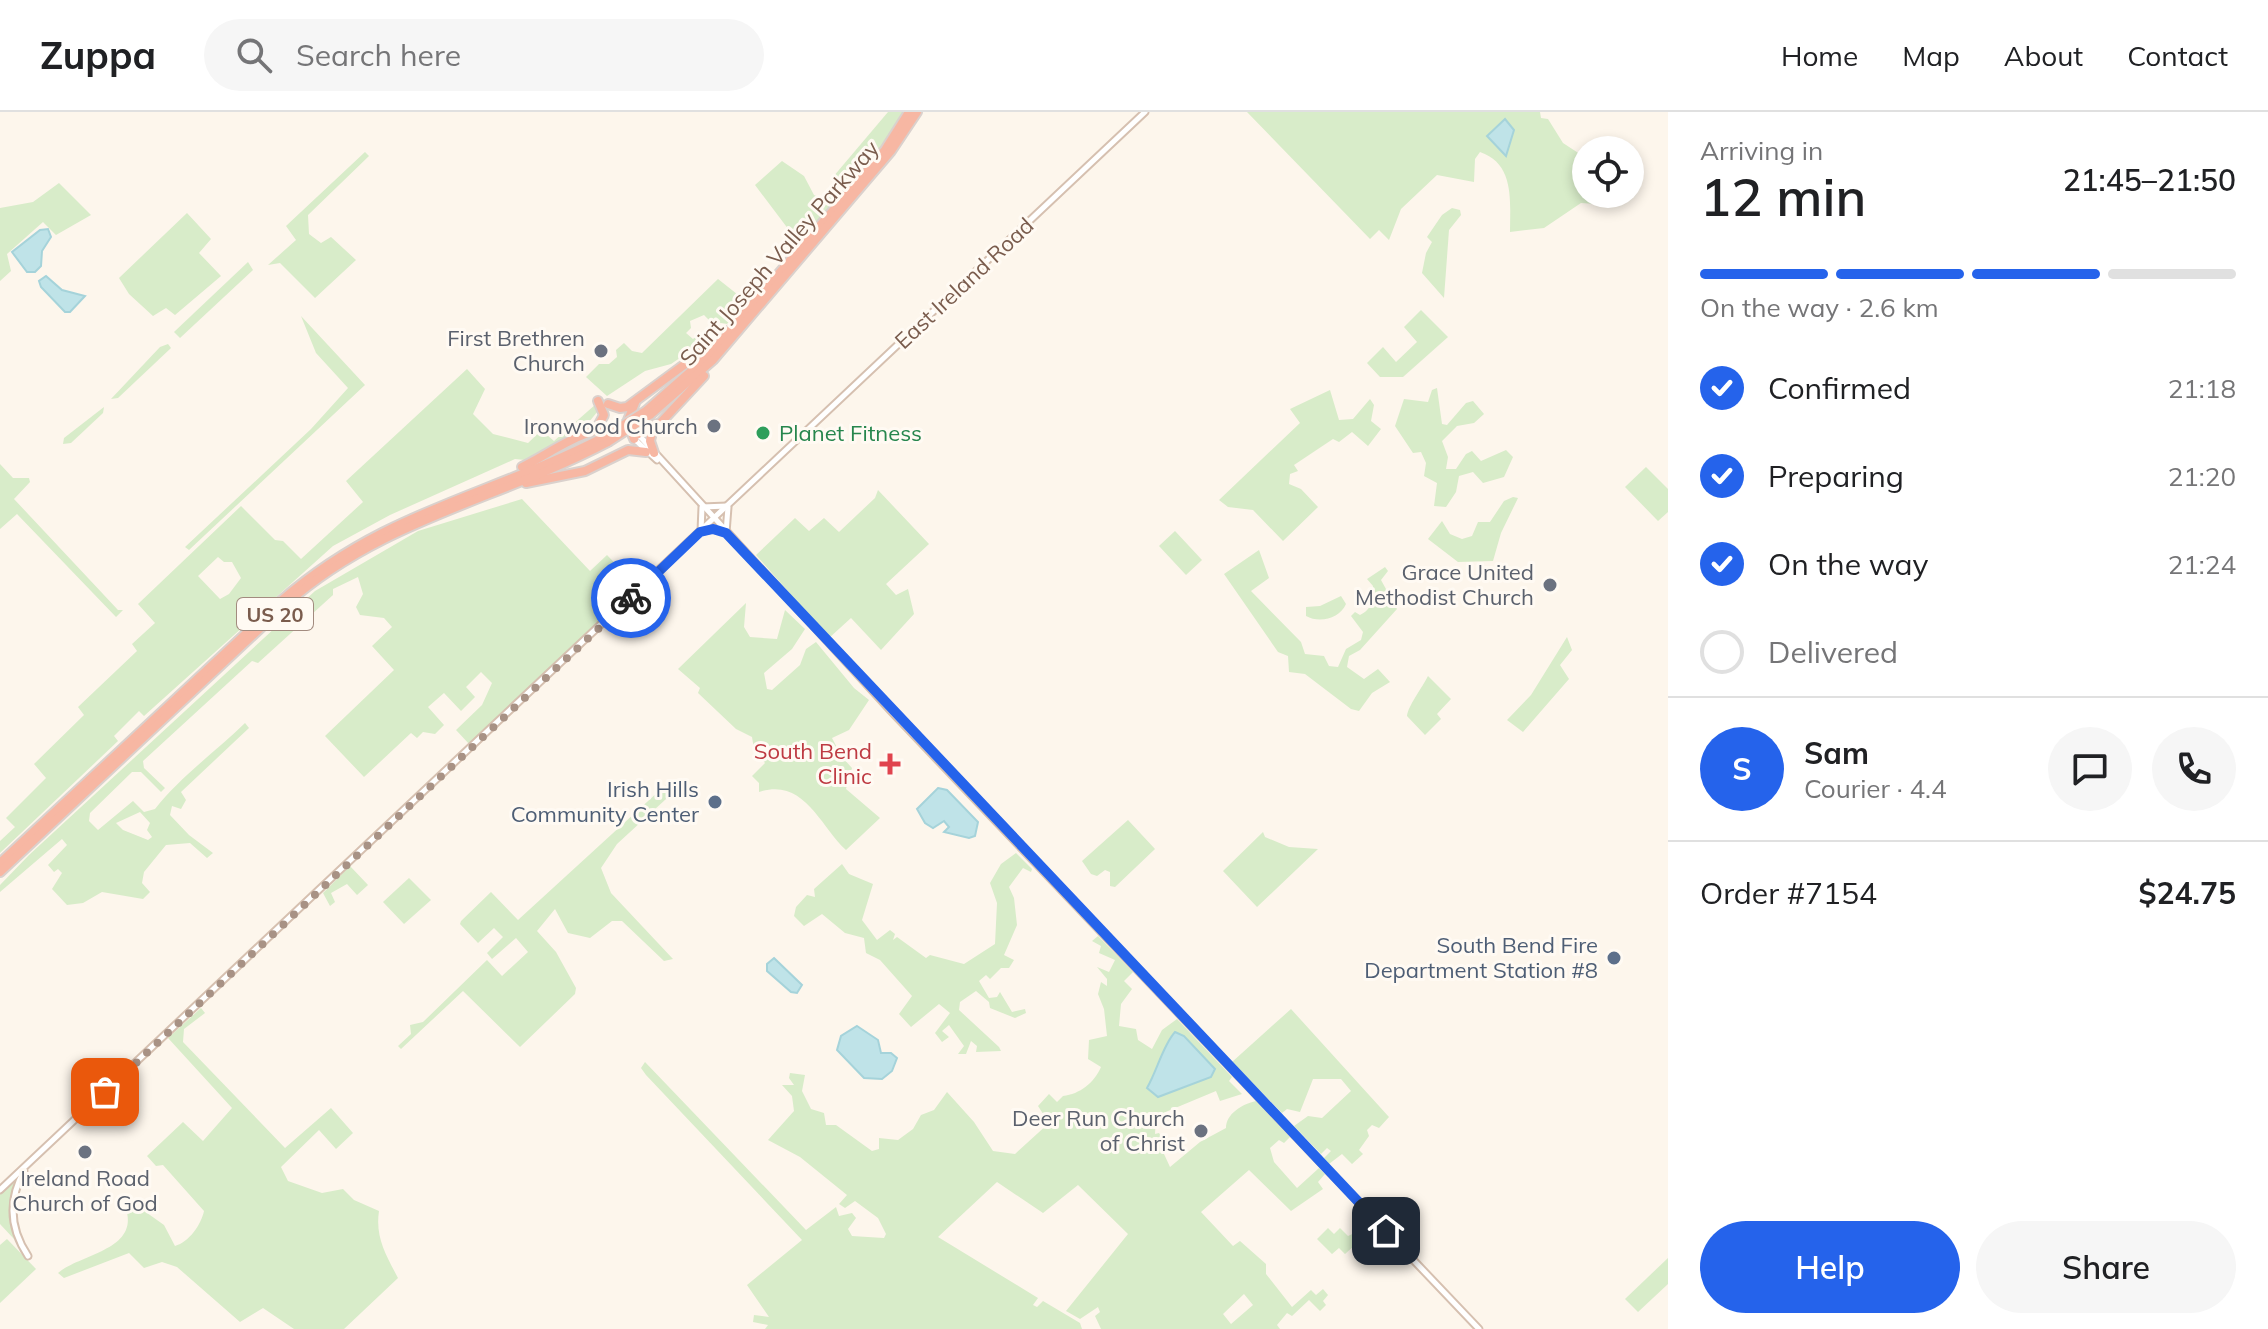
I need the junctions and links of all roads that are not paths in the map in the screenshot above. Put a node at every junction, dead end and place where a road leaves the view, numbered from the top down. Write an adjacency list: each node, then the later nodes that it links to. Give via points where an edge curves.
1 (909, 112): 4 (highway, Saint Joseph Valley Parkway / US 20)
2 (917, 112): 4 (highway, Saint Joseph Valley Parkway / US 20)
3 (1145, 112): 16 (main road, East Ireland Road)
4 (858, 186): 5 (highway, Saint Joseph Valley Parkway / US 20)
5 (786, 270): 6 (highway, via 705,351); 9 (highway); 12 (highway, Saint Joseph Valley Parkway / US 20, bridge, via 648,413)
6 (638, 399): 8 (highway, via 622,408); 10 (highway)
7 (598, 401): 11 (highway, via 603,419)
8 (608, 404)
9 (662, 421): 10 (highway); 13 (highway, via 650,436)
10 (628, 428): 11 (highway); 13 (main road); 14 (highway)
11 (593, 431): 15 (highway)
12 (606, 440): 15 (highway, Saint Joseph Valley Parkway / US 20); 18 (highway, Saint Joseph Valley Parkway / US 20)
13 (650, 452): 14 (highway, via 634,449); 17 (main road)
14 (618, 456): 18 (highway, via 585,471 534,481)
15 (456, 498): 22 (highway, Saint Joseph Valley Parkway / US 20, via 382,530 301,583)
16 (728, 506): 17 (main road); 19 (main road, East Ireland Road); 21 (main road)
17 (702, 507): 19 (main road); 20 (main road)
18 (435, 514): 23 (highway, Saint Joseph Valley Parkway / US 20, via 362,549 292,599)
19 (713, 520): 20 (main road); 21 (main road)
20 (700, 532): 21 (main road); 24 (main road)
21 (726, 533): 27 (main road)
22 (0, 863)
23 (0, 872)
24 (32, 1160): 25 (main road); 26 (main road, via 17,1184 12,1208 16,1235)
25 (0, 1190)
26 (28, 1256)
27 (1479, 1329)

